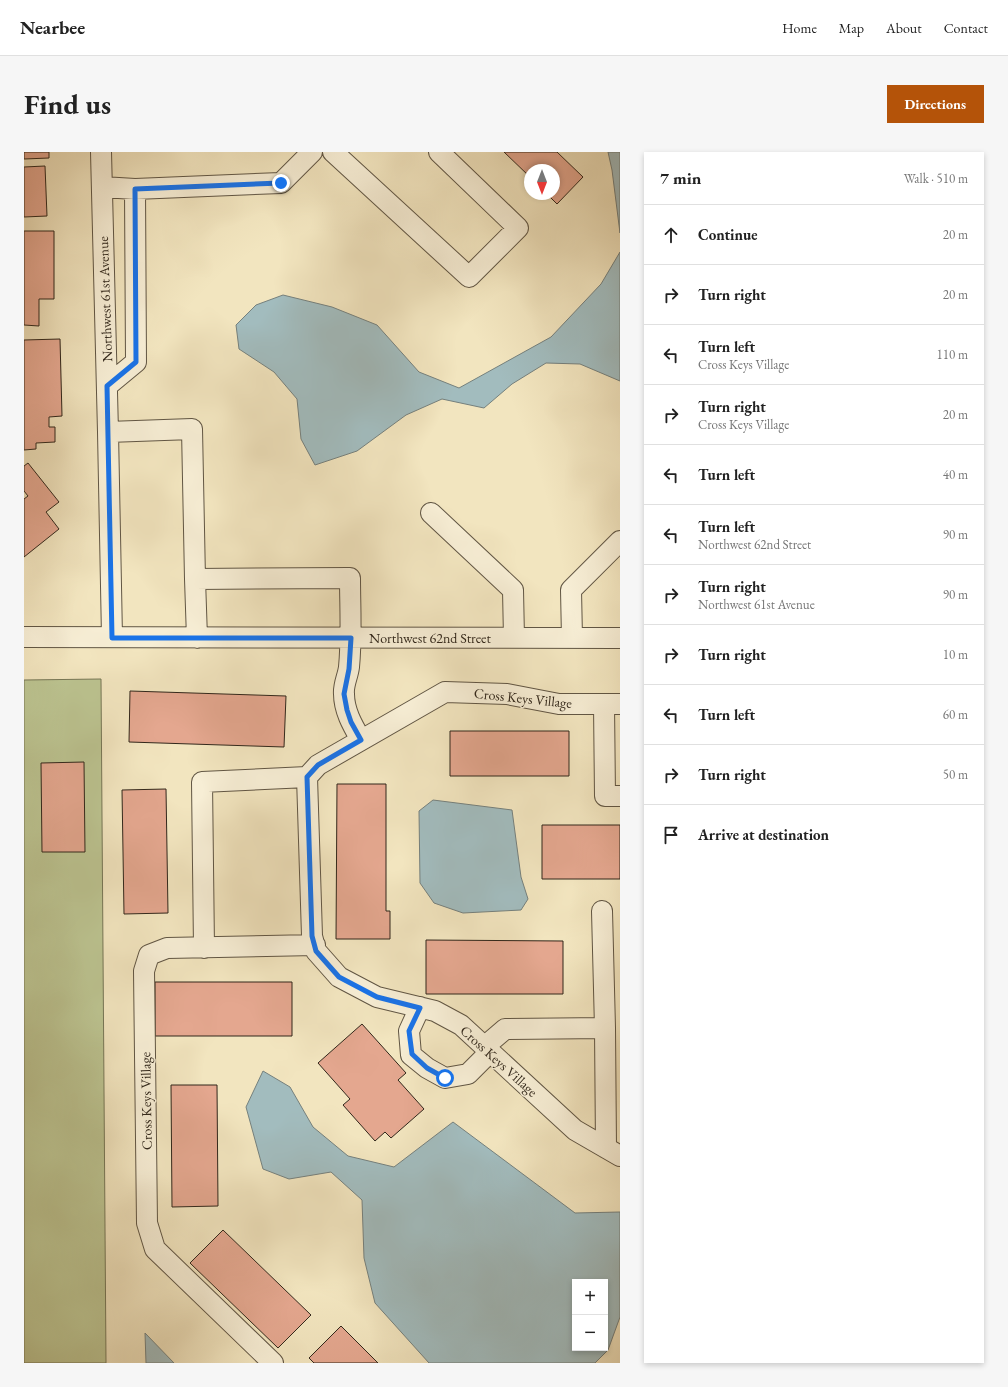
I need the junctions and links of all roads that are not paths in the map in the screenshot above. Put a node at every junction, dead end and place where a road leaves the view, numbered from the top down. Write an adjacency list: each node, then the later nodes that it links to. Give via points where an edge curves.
1 (101, 152): 5 (street, Northwest 61st Avenue)
2 (312, 152): 6 (street, via 281,183)
3 (333, 152): 4 (street, via 468,277 518,228)
4 (439, 152)
5 (102, 187): 6 (street); 7 (street, Northwest 61st Avenue)
6 (135, 189): 7 (street, via 136,362)
7 (107, 386): 8 (street, Northwest 61st Avenue)
8 (108, 432): 11 (street, via 192,429); 13 (street, Northwest 61st Avenue)
9 (431, 513): 16 (street, via 513,590)
10 (620, 541): 17 (street, via 571,590)
11 (195, 579): 14 (street); 15 (street, via 350,578)
12 (24, 637): 13 (street, Northwest 62nd Street)
13 (112, 638): 14 (street, Northwest 62nd Street)
14 (197, 638): 15 (street, Northwest 62nd Street)
15 (351, 638): 16 (street, Northwest 62nd Street); 20 (street, via 344,694 351,722)
16 (514, 638): 17 (street, Northwest 62nd Street)
17 (572, 638): 18 (street, Northwest 62nd Street)
18 (620, 638)
19 (612, 704): 20 (street, Cross Keys Village, via 559,704 507,694 445,692); 22 (street, via 605,796)
20 (361, 740): 21 (street, Cross Keys Village, via 318,765)
21 (307, 777): 24 (street, Cross Keys Village, via 312,936); 25 (street, via 202,782)
22 (620, 796)
23 (602, 911): 27 (street)
24 (315, 945): 25 (street, Cross Keys Village); 26 (street, Cross Keys Village, via 316,951 339,977 377,997)
25 (204, 948): 30 (street, Cross Keys Village, via 167,948 149,955 144,971 147,1223 155,1248)
26 (420, 1008): 28 (street, Cross Keys Village, via 435,1011 461,1025); 28 (street, via 409,1031 412,1054 427,1068 445,1078 468,1074)
27 (605, 1028): 28 (street, via 505,1028); 29 (street)
28 (487, 1049): 29 (street, Cross Keys Village, via 575,1130)
29 (616, 1153)
30 (273, 1363)

